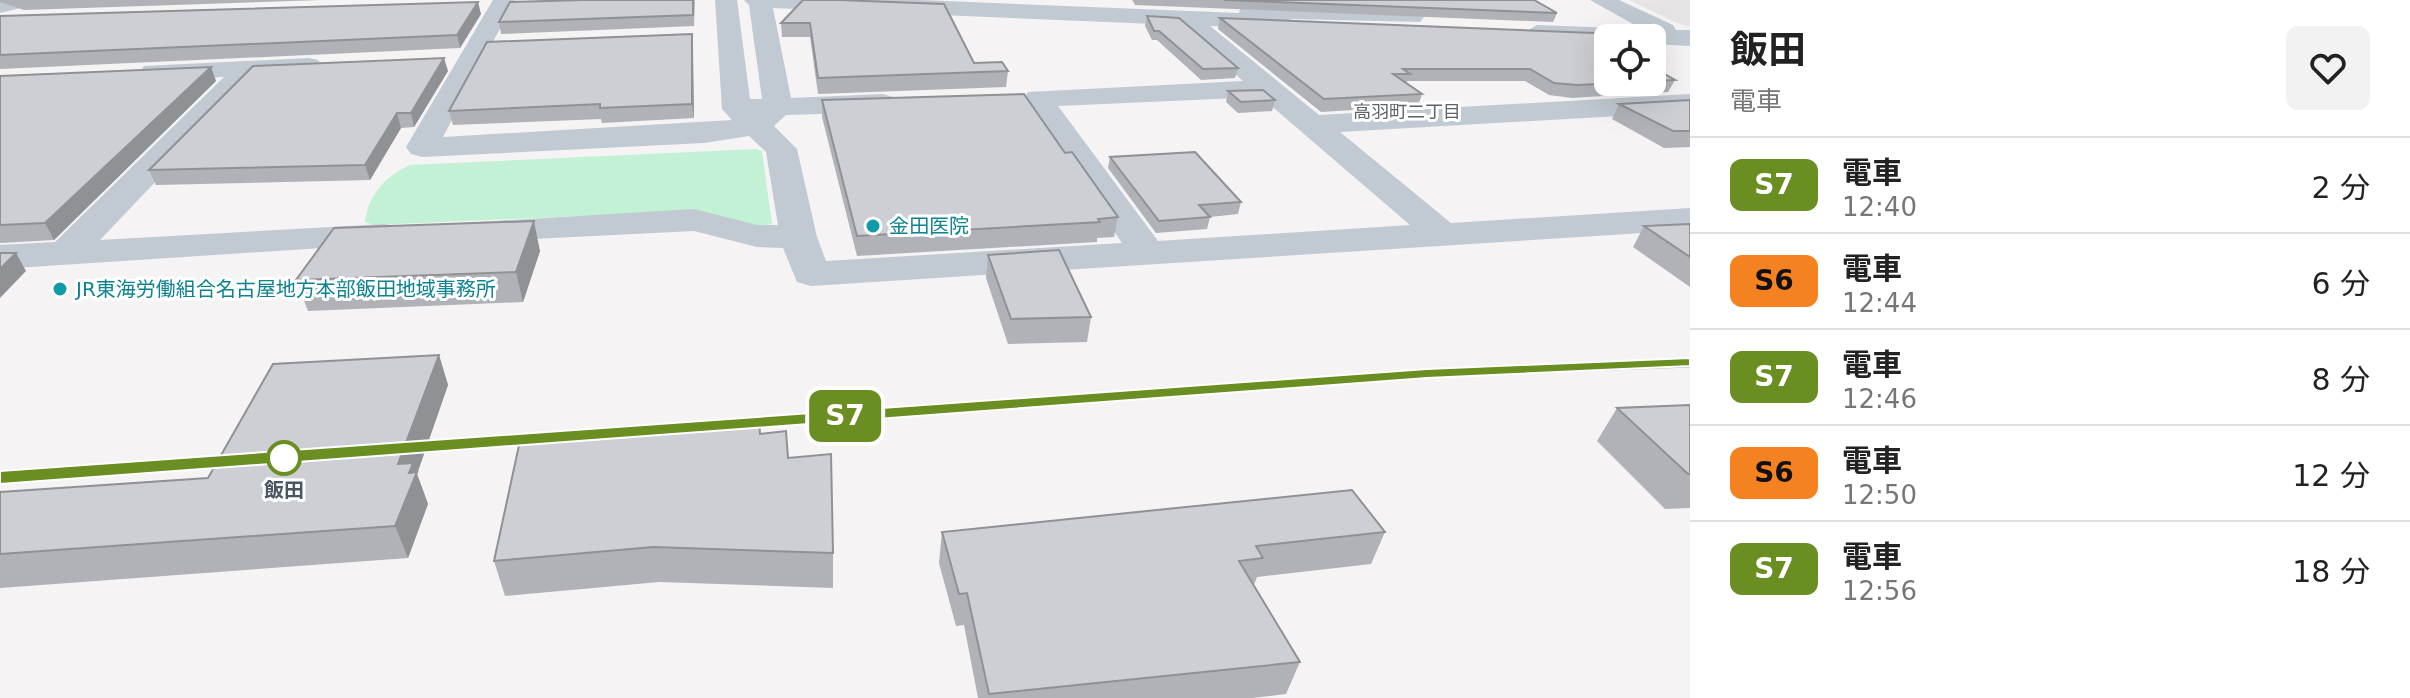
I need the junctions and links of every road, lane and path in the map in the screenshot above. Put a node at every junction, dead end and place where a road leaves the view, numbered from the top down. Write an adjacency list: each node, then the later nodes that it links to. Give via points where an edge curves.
1 (726, 0): 14 (street)
2 (755, 0): 3 (street)
3 (762, 0): 12 (street); 28 (street)
4 (986, 0): 6 (street)
5 (503, 2): 7 (street); 8 (street); 18 (street)
6 (1103, 2): 12 (street, via 1438,23)
7 (528, 3)
8 (467, 5)
9 (0, 6): 10 (street)
10 (28, 10): 13 (street)
11 (1595, 12): 16 (street); 16 (street); 16 (street, via 1517,26)
12 (1185, 18): 23 (street)
13 (0, 21)
14 (728, 35): 15 (street); 28 (street)
15 (701, 37)
16 (1670, 40)
17 (511, 44): 18 (street)
18 (473, 52): 19 (street); 28 (street, via 422,147 704,134)
19 (436, 60)
20 (342, 65): 21 (street)
21 (248, 69): 22 (street); 34 (street)
22 (126, 74)
23 (1265, 88): 24 (street); 29 (street)
24 (1038, 98): 25 (street); 33 (street)
25 (1007, 99)
26 (913, 102): 28 (street)
27 (1690, 103): 29 (street)
28 (757, 114): 32 (street, via 781,149)
29 (1311, 125): 31 (street)
30 (1690, 219): 31 (street)
31 (1444, 236): 33 (street)
32 (798, 237): 33 (street, via 811,274); 34 (street, via 757,236 694,220)
33 (1147, 252)
34 (66, 253): 35 (street)
35 (0, 257)

